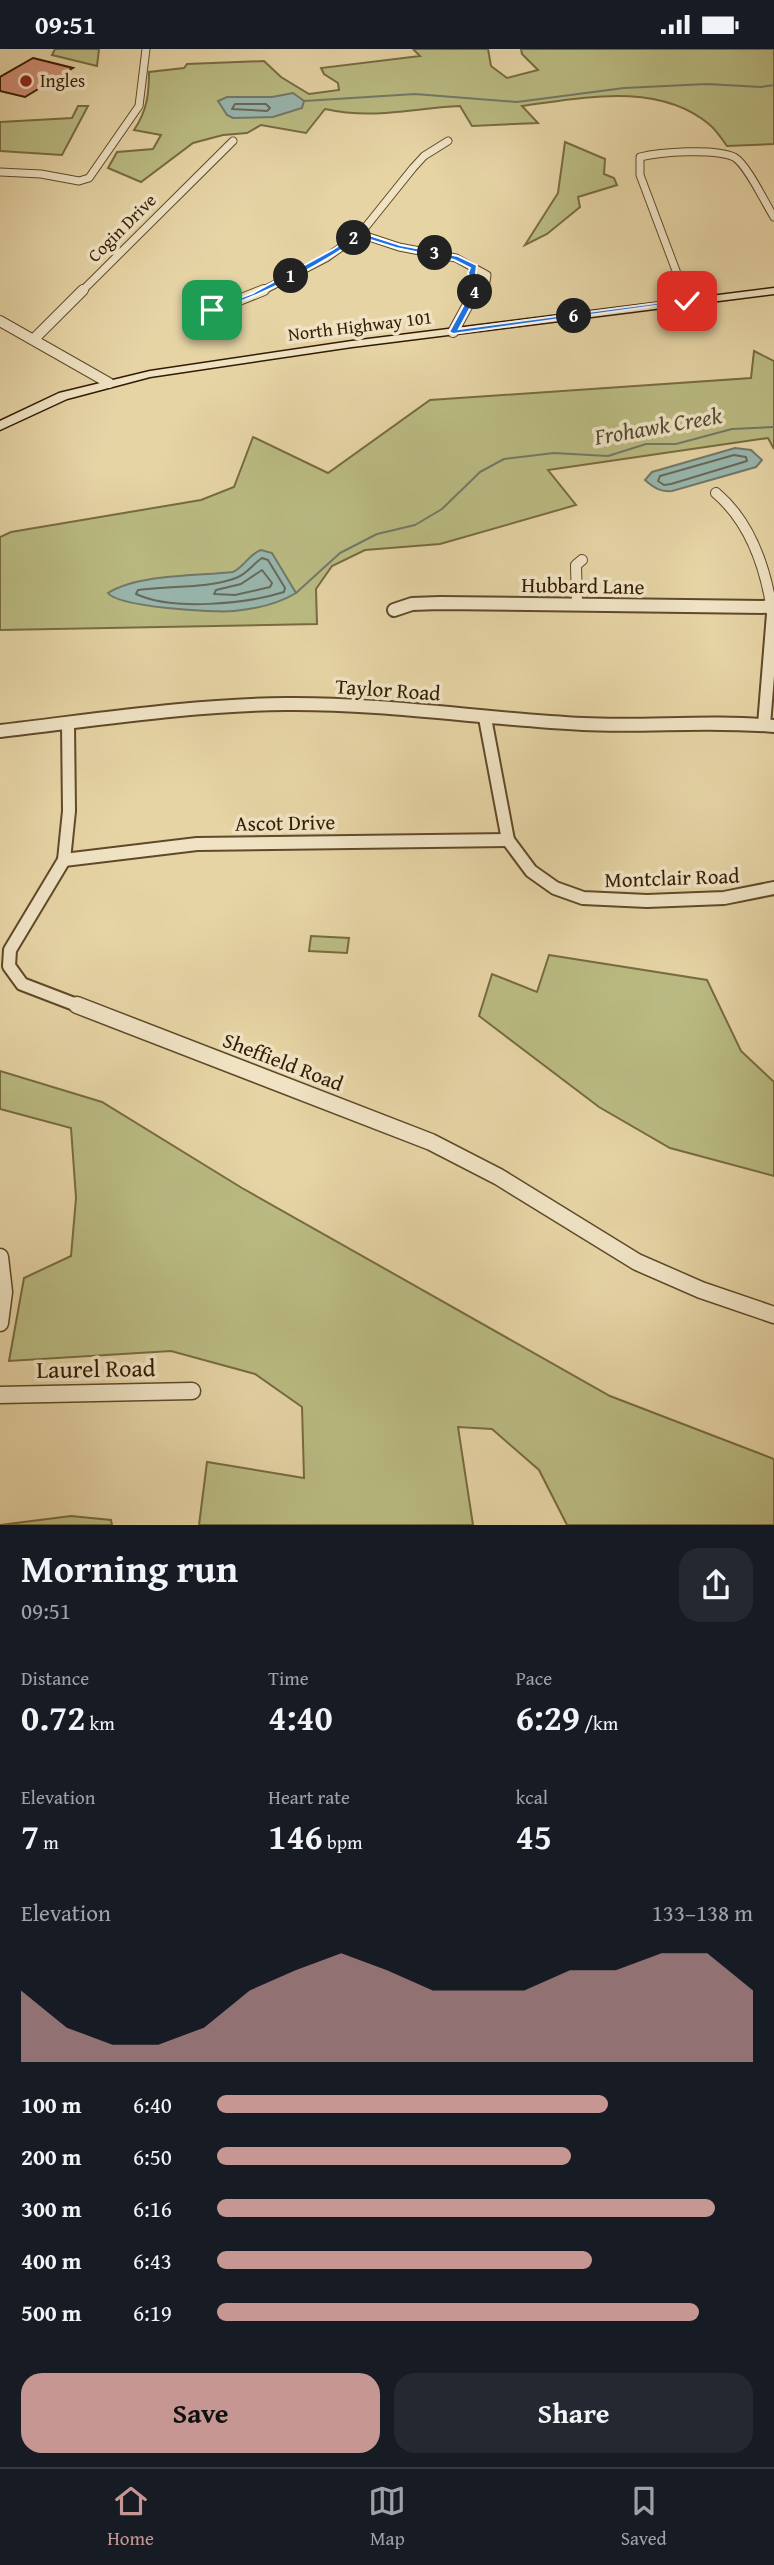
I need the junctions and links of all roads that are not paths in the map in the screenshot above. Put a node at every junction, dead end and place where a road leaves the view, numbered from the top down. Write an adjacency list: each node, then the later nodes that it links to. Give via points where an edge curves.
1 (146, 49): 4 (street, via 139,106 89,178 79,181)
2 (233, 141): 14 (street, Cogin Drive)
3 (448, 141): 6 (street, via 423,158)
4 (0, 172)
5 (774, 217): 10 (street, via 733,157 690,152 640,157 640,175)
6 (360, 234): 7 (street, via 456,258); 11 (street, via 256,294 212,310)
7 (474, 267): 8 (street); 8 (street, via 487,275)
8 (477, 288): 13 (street)
9 (774, 291): 10 (main road, North Highway 101)
10 (687, 301): 13 (main road, North Highway 101)
11 (195, 310)
12 (0, 321): 14 (street)
13 (453, 332): 15 (main road, North Highway 101)
14 (34, 338): 15 (street)
15 (109, 383): 16 (main road, North Highway 101, via 55,400)
16 (0, 426)
17 (716, 493): 20 (street, via 733,507 763,570)
18 (582, 559): 19 (street, via 576,565)
19 (577, 605): 20 (street, Hubbard Lane); 21 (street, Hubbard Lane, via 412,604)
20 (773, 607): 24 (street)
21 (394, 610)
22 (485, 718): 23 (street, Taylor Road, via 284,704); 24 (street, Taylor Road, via 606,725); 26 (street, Montclair Road)
23 (68, 724): 25 (street, Taylor Road); 27 (street, Sheffield Road, via 69,811)
24 (769, 725)
25 (0, 731)
26 (508, 840): 27 (street, Ascot Drive, via 197,844); 28 (street, Montclair Road, via 539,878 583,898 706,900)
27 (64, 860): 30 (street, Sheffield Road, via 10,950 9,966 22,984 431,1142 499,1177 656,1272)
28 (774, 888)
29 (0, 1257): 31 (street, via 4,1292)
30 (774, 1315)
31 (0, 1323)
32 (192, 1391): 33 (street, Laurel Road)
33 (0, 1395)

